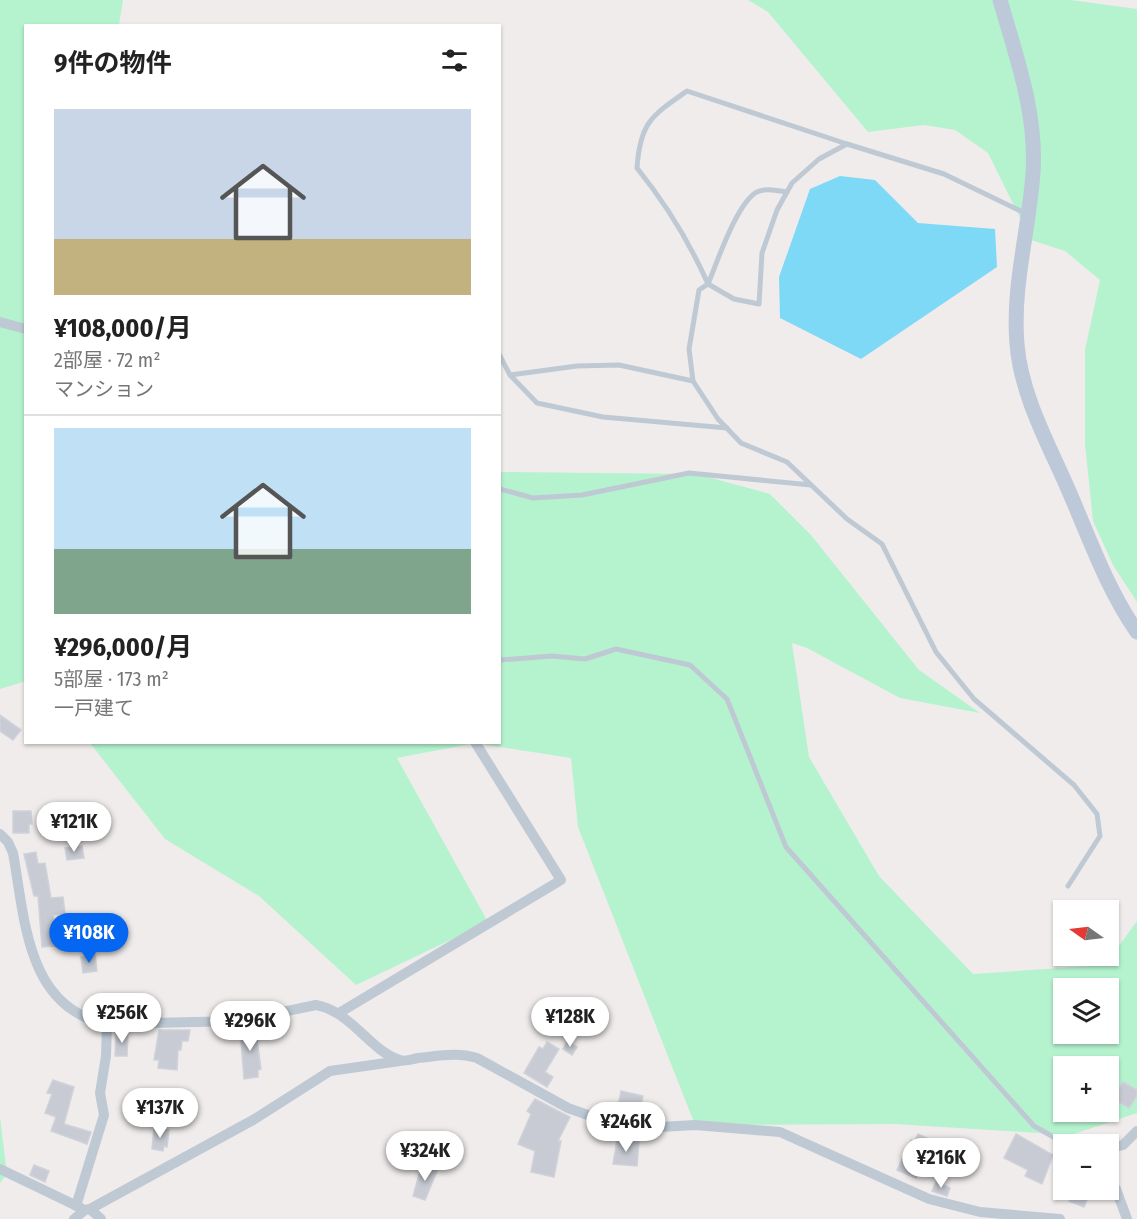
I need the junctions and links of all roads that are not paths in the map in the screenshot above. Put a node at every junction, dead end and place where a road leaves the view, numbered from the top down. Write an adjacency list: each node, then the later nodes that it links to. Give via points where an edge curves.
1 (1000, 0): 4 (street, via 1028,102 1033,138)
2 (847, 144): 3 (lane, via 819,159); 4 (lane, via 944,174); 5 (lane, via 687,91 655,113 639,140 637,168 663,200)
3 (787, 192): 5 (lane, via 755,193 733,224); 5 (lane, via 762,253 759,304 734,299)
4 (1028, 214): 14 (street, via 1015,311 1026,392 1110,585)
5 (708, 284): 10 (lane, via 699,291 688,349)
6 (0, 322): 7 (street)
7 (24, 328)
8 (501, 358): 9 (lane)
9 (510, 375): 10 (lane, via 620,365); 11 (lane, via 537,403 603,417)
10 (693, 381): 11 (lane)
11 (727, 428): 12 (lane, via 741,443 787,462)
12 (811, 485): 13 (lane, via 689,473 582,495 533,498); 18 (lane, via 847,519 882,544 936,652 974,699 1074,785 1097,814 1100,836)
13 (501, 489)
14 (1137, 632)
15 (501, 660): 23 (lane, via 552,656 585,659 615,649 690,665 727,699 786,847 1034,1126)
16 (476, 744): 19 (street, via 561,880)
17 (0, 834): 20 (street, via 13,853 33,958 46,982 62,1004 89,1020)
18 (1068, 886)
19 (339, 1013): 20 (street, via 316,1005 239,1021); 21 (street)
20 (107, 1024): 27 (street, via 100,1093 104,1115)
21 (400, 1061): 27 (street, via 330,1071 253,1120); 30 (street, via 462,1053 568,1108 627,1130 695,1125 780,1132 928,1199 980,1212)
22 (1137, 1131): 24 (street)
23 (1053, 1137)
24 (1119, 1146)
25 (0, 1169): 27 (street)
26 (1119, 1197): 31 (street)
27 (84, 1208): 28 (street); 29 (street)
28 (74, 1219)
29 (101, 1219)
30 (1060, 1219)
31 (1127, 1219)

